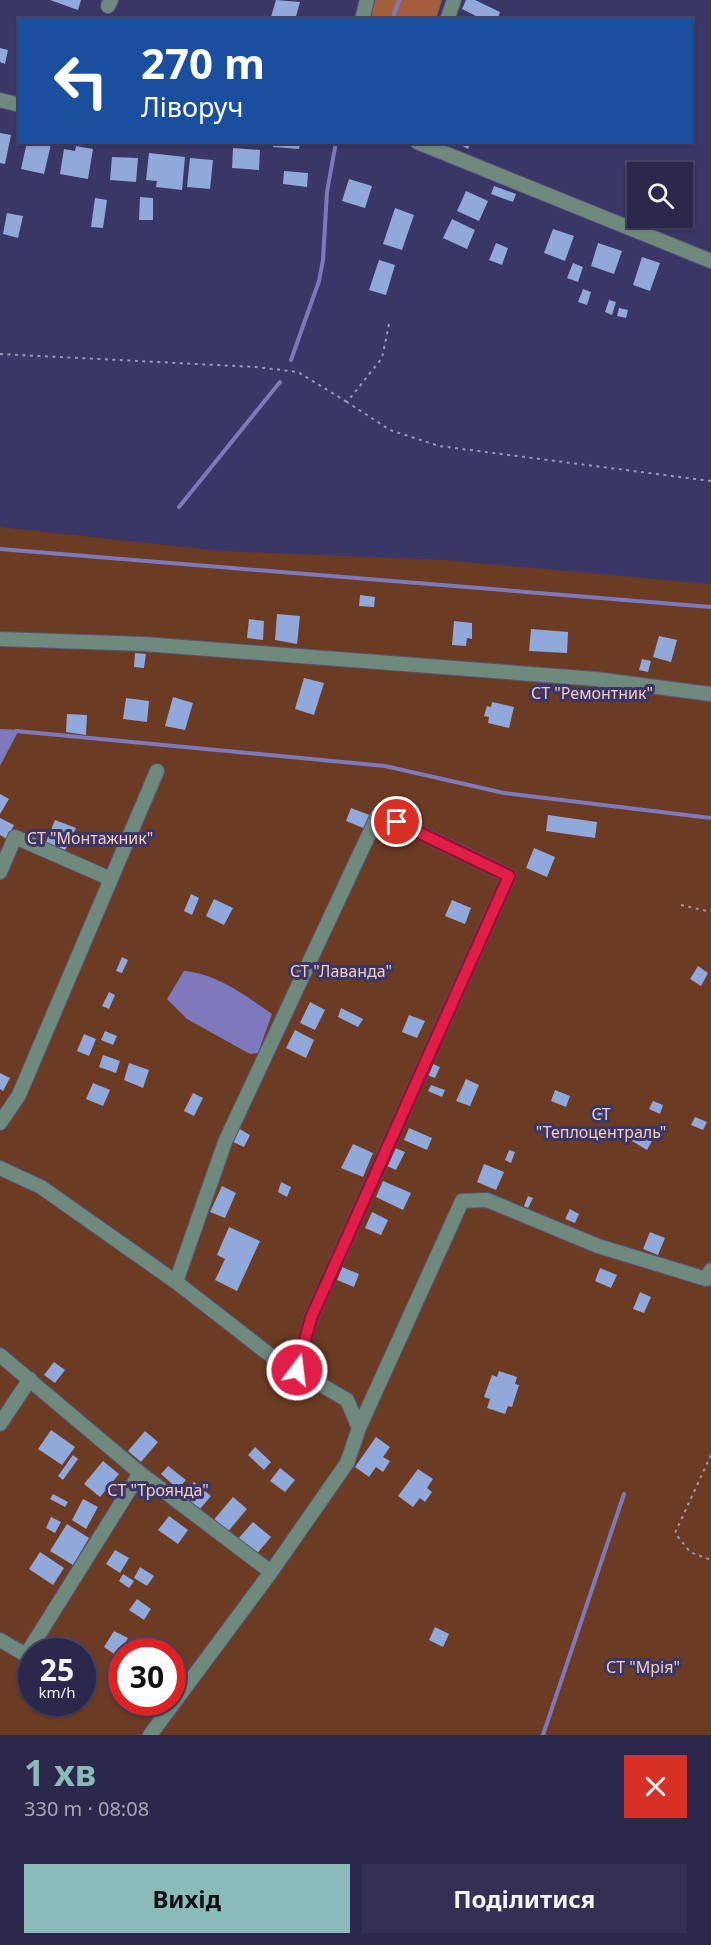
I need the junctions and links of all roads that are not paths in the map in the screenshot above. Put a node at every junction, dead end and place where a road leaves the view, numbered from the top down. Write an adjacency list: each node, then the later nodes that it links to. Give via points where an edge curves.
1 (367, 0): 3 (street)
2 (454, 0): 4 (street)
3 (362, 18)
4 (448, 18)
5 (0, 100): 6 (street)
6 (18, 104)
7 (422, 144): 8 (street)
8 (711, 261)
9 (0, 639): 10 (street, via 156,645 596,679)
10 (711, 694)
11 (157, 771): 13 (street)
12 (0, 872): 13 (street, via 15,837)
13 (111, 879): 14 (street, via 19,1095)
14 (0, 1123)
15 (0, 1168): 17 (street, via 41,1187)
16 (711, 1270): 22 (street, via 706,1279 598,1246 487,1200 462,1201)
17 (176, 1282): 19 (street, via 270,1355); 19 (street, via 225,1142 379,813 509,876 311,1318)
18 (0, 1355): 20 (street)
19 (297, 1370): 22 (street, via 347,1400)
20 (30, 1379): 21 (street); 23 (street)
21 (0, 1424)
22 (359, 1428): 24 (street, via 346,1463)
23 (140, 1473): 24 (street); 25 (street, via 26,1655)
24 (271, 1572): 26 (street)
25 (0, 1641)
26 (150, 1735)

